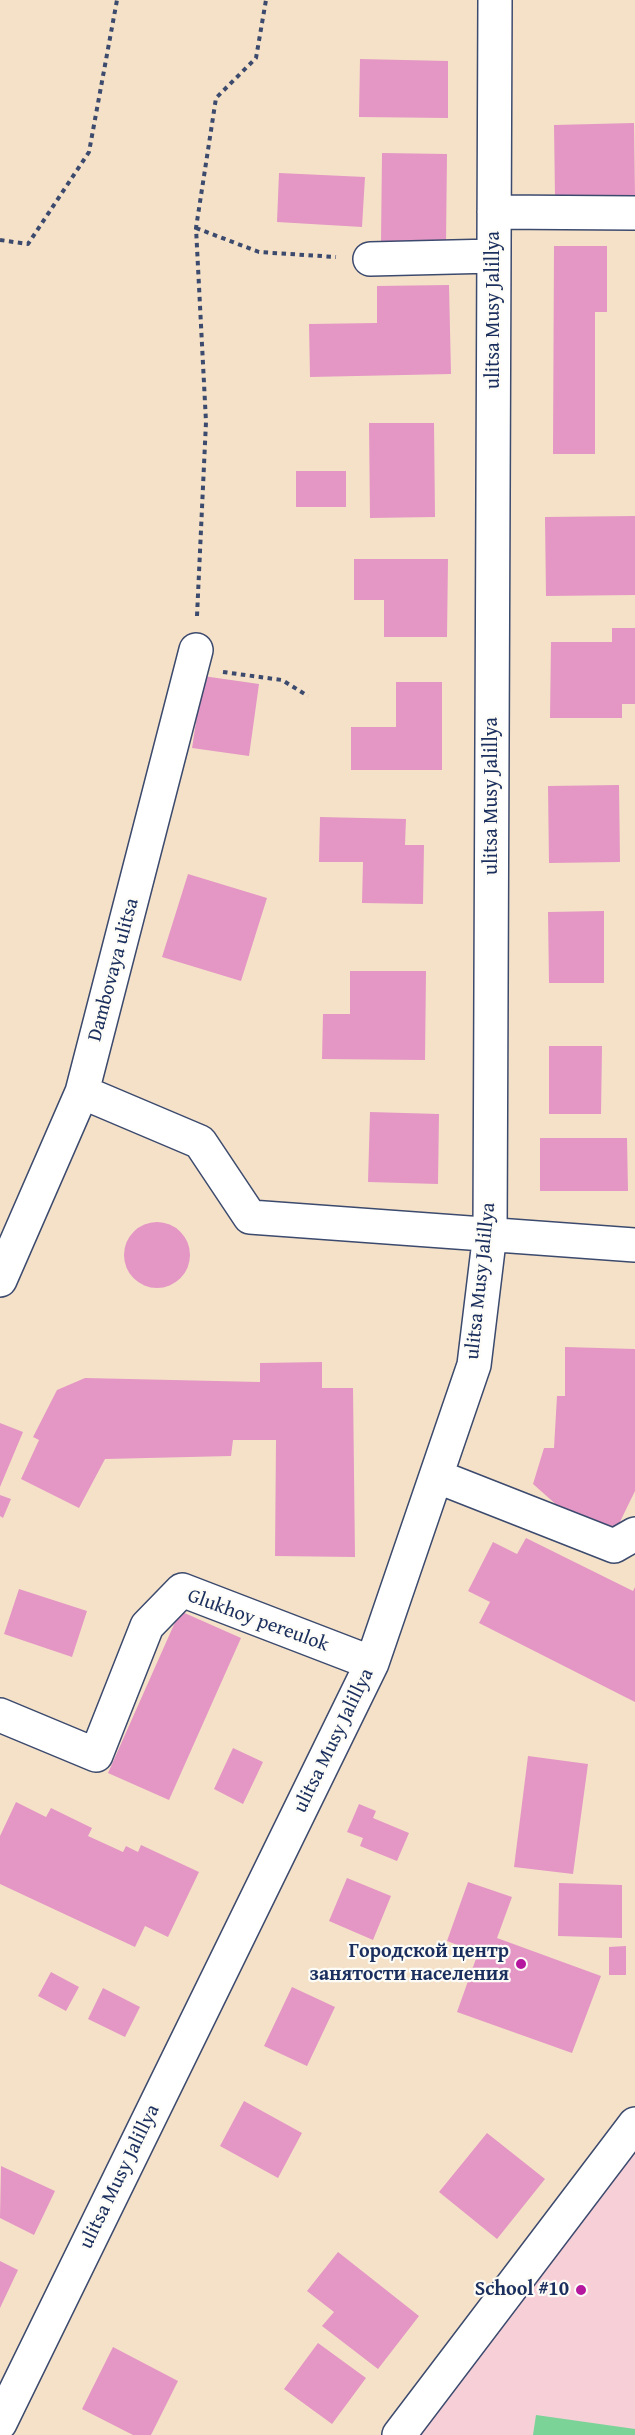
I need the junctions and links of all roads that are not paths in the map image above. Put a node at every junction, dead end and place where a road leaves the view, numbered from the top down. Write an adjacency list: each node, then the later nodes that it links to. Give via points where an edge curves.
1 (495, 0): 2 (street, ulitsa Musy Jalillya)
2 (494, 212): 3 (street); 4 (street, ulitsa Musy Jalillya)
3 (635, 213)
4 (494, 256): 5 (street); 8 (street, ulitsa Musy Jalillya)
5 (370, 259)
6 (194, 659): 7 (street, Dambovaya ulitsa)
7 (82, 1092): 8 (street, via 200,1142 250,1217); 10 (street, Dambovaya ulitsa)
8 (490, 1233): 9 (street); 11 (street, ulitsa Musy Jalillya, via 474,1365)
9 (635, 1245)
10 (0, 1280)
11 (436, 1476): 12 (street, via 614,1546); 13 (street, ulitsa Musy Jalillya)
12 (635, 1534)
13 (372, 1663): 14 (street, Glukhoy pereulok, via 182,1590 147,1626 96,1755); 16 (street, ulitsa Musy Jalillya)
14 (0, 1714)
15 (635, 2124): 17 (street)
16 (0, 2423)
17 (399, 2435)

